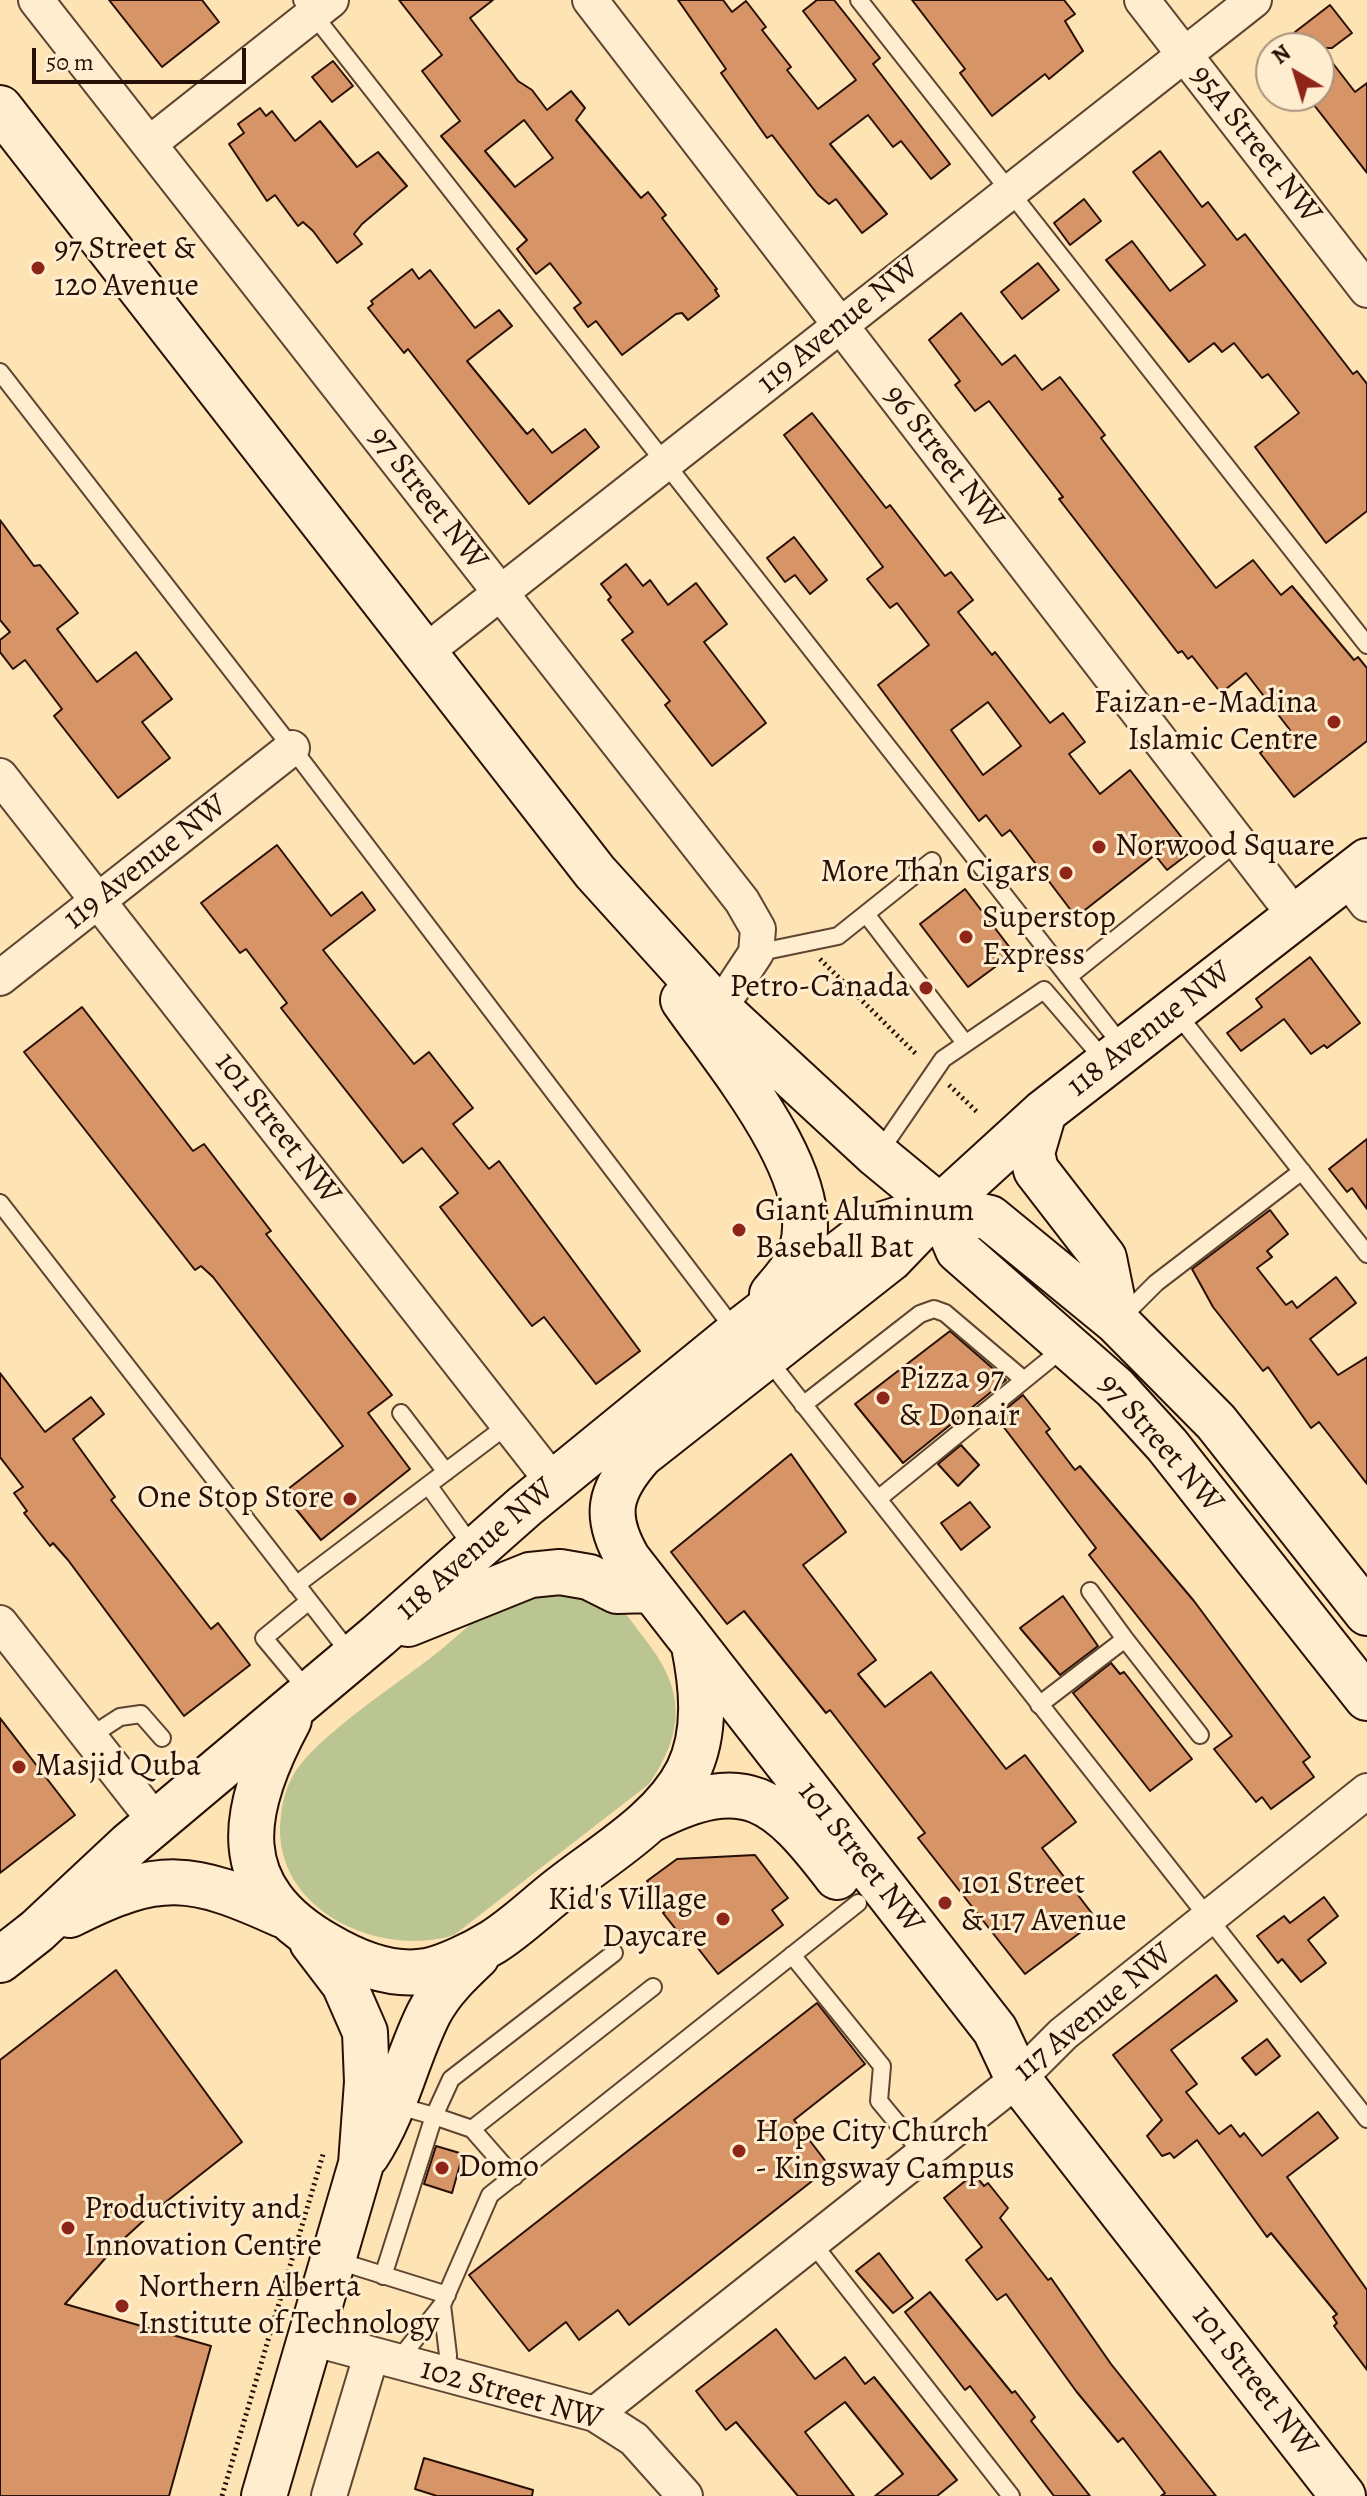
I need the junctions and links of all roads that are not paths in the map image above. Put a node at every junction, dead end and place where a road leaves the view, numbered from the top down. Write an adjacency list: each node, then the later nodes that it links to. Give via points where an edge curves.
1 (36, 0): 9 (street, 97 Street NW)
2 (590, 0): 12 (street, 96 Street NW)
3 (859, 0): 10 (lane)
4 (1142, 0): 7 (street, 95A Street NW)
5 (1254, 0): 7 (street, 119 Avenue NW)
6 (315, 5): 9 (street); 14 (lane)
7 (1185, 55): 10 (street, 119 Avenue NW); 11 (street, 95A Street NW)
8 (0, 108): 17 (main road, 97 Street NW)
9 (149, 144): 15 (street, 97 Street NW)
10 (1009, 192): 12 (street, 119 Avenue NW); 16 (lane)
11 (1367, 290)
12 (834, 317): 14 (street, 119 Avenue NW); 20 (street, 96 Street NW)
13 (0, 372): 18 (lane)
14 (667, 463): 15 (street, 119 Avenue NW); 28 (lane)
15 (501, 593): 17 (street, 119 Avenue NW); 27 (street, 97 Street NW, via 742,901 758,929)
16 (1367, 645)
17 (424, 653): 22 (main road, 97 Street NW)
18 (292, 748): 24 (street, 119 Avenue NW); 41 (lane)
19 (0, 776): 24 (street, 101 Street NW)
20 (1238, 841): 26 (street, 96 Street NW); 28 (lane)
21 (932, 861): 25 (lane)
22 (595, 872): 30 (main road, 97 Street NW); 41 (main road, via 785,1150 798,1181 804,1205 803,1246)
23 (1360, 881): 26 (main road, 118 Avenue NW)
24 (98, 901): 29 (street, 119 Avenue NW); 46 (street, 101 Street NW)
25 (866, 914): 27 (lane, via 838,936); 32 (lane)
26 (1296, 917): 31 (main road, 118 Avenue NW)
27 (756, 953): 30 (street)
28 (1068, 977): 33 (lane)
29 (0, 978)
30 (719, 1009): 35 (main road, 97 Street NW)
31 (1175, 1010): 33 (main road, 118 Avenue NW); 36 (lane)
32 (965, 1043): 33 (lane, via 1044,990); 35 (lane, via 943,1059)
33 (1116, 1056): 34 (main road, 118 Avenue NW)
34 (1044, 1112): 38 (main road, 118 Avenue NW); 40 (main road, via 1032,1153 1036,1170 1104,1258)
35 (877, 1155): 38 (main road, 97 Street NW)
36 (1302, 1171): 39 (lane); 40 (lane, via 1156,1283)
37 (0, 1203): 52 (lane)
38 (940, 1207): 40 (main road, 97 Street NW, via 990,1218); 41 (main road, 118 Avenue NW, via 874,1227); 42 (main road, 97 Street NW, via 958,1250)
39 (1367, 1254)
40 (1117, 1322): 56 (main road, 97 Street NW, via 1216,1422)
41 (751, 1344): 44 (lane); 48 (main road, 118 Avenue NW); 53 (main road, 118 Avenue NW, via 619,1480 612,1511 615,1536)
42 (1067, 1345): 43 (lane); 62 (main road, 97 Street NW, via 1167,1445)
43 (1024, 1380): 44 (lane, via 934,1309 920,1314); 50 (lane)
44 (803, 1405): 50 (lane)
45 (401, 1413): 47 (lane)
46 (509, 1424): 47 (lane); 48 (street, 101 Street NW)
47 (446, 1472): 49 (lane)
48 (554, 1483): 51 (main road, 118 Avenue NW)
49 (428, 1485): 51 (lane); 52 (lane)
50 (878, 1499): 63 (lane)
51 (475, 1550): 60 (main road, 118 Avenue NW)
52 (296, 1585): 55 (lane)
53 (652, 1590): 59 (main road, 101 Street NW); 60 (main road, via 617,1591 589,1577 560,1572 530,1575)
54 (1090, 1591): 58 (lane)
55 (309, 1601): 60 (lane); 61 (lane, via 264,1638)
56 (1367, 1613)
57 (0, 1623): 65 (street)
58 (1125, 1639): 63 (lane); 64 (lane)
59 (693, 1643): 69 (main road, via 701,1683 697,1744 671,1797); 80 (main road, 101 Street NW, via 995,2030)
60 (365, 1646): 61 (main road, 118 Avenue NW)
61 (304, 1698): 68 (main road, 118 Avenue NW); 73 (main road, via 266,1763 250,1824 261,1880)
62 (1367, 1698)
63 (1039, 1705): 72 (lane)
64 (1200, 1735)
65 (89, 1737): 66 (lane, via 120,1717 141,1714); 68 (street)
66 (162, 1738)
67 (1367, 1791): 72 (street, 117 Avenue NW)
68 (156, 1822): 70 (main road, via 183,1862); 74 (main road, 118 Avenue NW)
69 (643, 1824): 71 (main road, 101 Street NW, via 709,1795 738,1794 778,1811 801,1830); 75 (main road)
70 (238, 1895): 73 (main road, 118 Avenue NW); 74 (main road, 118 Avenue NW, via 202,1884 151,1882 96,1901)
71 (858, 1903): 77 (lane); 80 (main road, 101 Street NW, via 972,2048)
72 (1207, 1918): 80 (street, 117 Avenue NW, via 1063,2034); 82 (lane)
73 (292, 1923): 75 (main road, 118 Avenue NW, via 347,1957 404,1972 428,1971); 84 (main road, via 334,1966 365,2032 367,2082)
74 (37, 1931): 78 (main road, 118 Avenue NW)
75 (493, 1942): 81 (main road, via 450,1981 430,2012)
76 (614, 1953): 81 (lane)
77 (792, 1955): 85 (lane, via 882,2066 879,2101); 86 (lane)
78 (0, 1960)
79 (653, 1987): 83 (lane)
80 (1018, 2079): 85 (street, 117 Avenue NW); 99 (main road, 101 Street NW)
81 (414, 2111): 83 (lane); 84 (main road); 89 (lane)
82 (1367, 2119)
83 (472, 2129): 86 (lane)
84 (344, 2152): 88 (main road)
85 (922, 2153): 87 (street, 117 Avenue NW)
86 (514, 2177): 90 (lane, via 490,2195)
87 (810, 2240): 94 (street, 117 Avenue NW); 98 (lane)
88 (333, 2259): 89 (lane); 91 (main road)
89 (383, 2276): 90 (lane)
90 (444, 2300): 92 (lane); 93 (lane)
91 (311, 2338): 92 (street, 102 Street NW); 95 (main road)
92 (384, 2359): 93 (street, 102 Street NW); 96 (street)
93 (447, 2375): 94 (street, 102 Street NW)
94 (595, 2414): 97 (street, 102 Street NW, via 634,2439)
95 (264, 2496)
96 (329, 2496)
97 (685, 2496)
98 (1011, 2496)
99 (1343, 2496)

